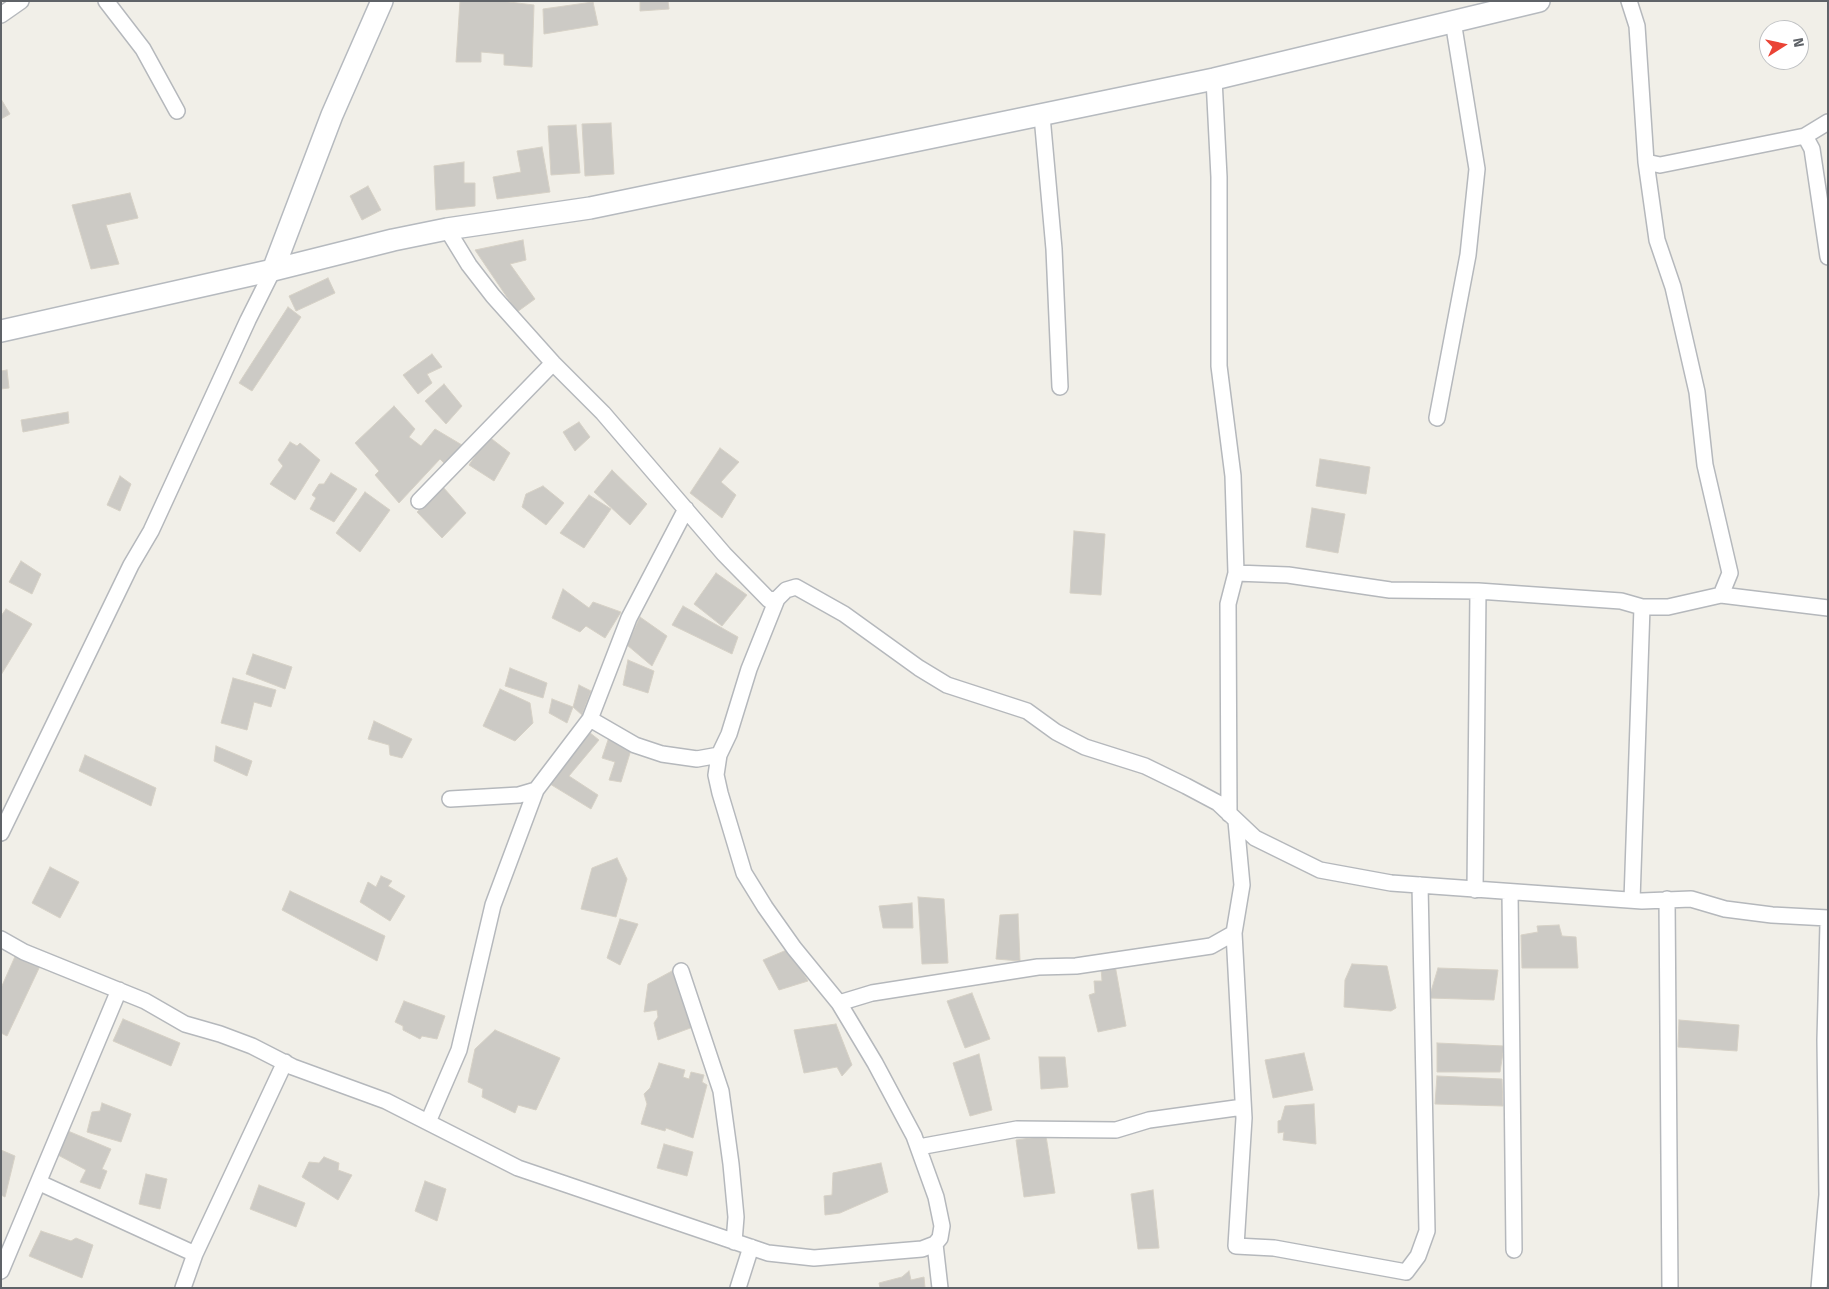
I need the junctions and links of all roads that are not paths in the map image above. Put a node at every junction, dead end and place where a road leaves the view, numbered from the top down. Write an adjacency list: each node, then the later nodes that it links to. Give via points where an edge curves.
1 (21, 1): 6 (street)
2 (106, 1): 9 (street, via 143,50)
3 (382, 1): 16 (street, via 332,114)
4 (1539, 1): 7 (street)
5 (1629, 1): 13 (street, via 1637,26)
6 (1, 15)
7 (1453, 21): 8 (street); 20 (street, via 1477,169 1468,255)
8 (1214, 79): 10 (street); 23 (street, via 1219,366 1233,476)
9 (177, 111)
10 (1042, 116): 14 (street, via 590,208); 19 (street, via 1054,248)
11 (1828, 122): 12 (street)
12 (1806, 136): 13 (street, via 1660,166); 15 (street, via 1812,149)
13 (1646, 162): 25 (street, via 1657,240 1673,287 1697,392 1705,466 1730,573)
14 (447, 229): 16 (street); 18 (street, via 475,272)
15 (1828, 257)
16 (273, 270): 17 (street); 34 (street, via 151,531 131,565)
17 (1, 332)
18 (553, 362): 21 (street); 22 (street, via 603,413)
19 (1060, 387)
20 (1437, 418)
21 (419, 501)
22 (686, 510): 26 (street, via 769,600); 29 (street, via 629,618)
23 (1236, 573): 24 (street, via 1288,575 1390,590); 33 (street, via 1228,604)
24 (1478, 591): 27 (street, via 1621,601); 36 (street)
25 (1721, 596): 27 (street, via 1668,607); 28 (street)
26 (777, 599): 30 (street); 33 (street, via 786,590 796,587 844,614 947,685 1027,711 1070,740 1110,757 1145,766 1218,803)
27 (1642, 607): 39 (street)
28 (1828, 608)
29 (590, 720): 30 (street, via 635,745 662,754 697,759); 31 (street)
30 (719, 755): 46 (street, via 716,774 720,793 744,873 794,948)
31 (536, 790): 32 (street, via 519,795); 49 (street, via 493,905 459,1050)
32 (450, 798)
33 (1233, 817): 35 (street, via 1255,838 1320,870); 42 (street, via 1242,885)
34 (1, 833)
35 (1420, 885): 36 (street); 48 (street, via 1427,1231 1418,1256 1406,1272 1274,1248 1236,1246)
36 (1475, 890): 37 (street)
37 (1510, 892): 39 (street); 55 (street)
38 (1667, 899): 39 (street); 40 (street, via 1691,899 1725,909 1772,915); 61 (street)
39 (1632, 900)
40 (1828, 918)
41 (1828, 922): 62 (street, via 1825,1040 1827,1195)
42 (1234, 933): 46 (street, via 1211,946 1076,966 1008,972 872,993); 48 (street)
43 (1, 939): 45 (street, via 24,952)
44 (681, 971): 52 (street, via 721,1091 736,1217)
45 (119, 990): 47 (street, via 185,1024 228,1037); 51 (street)
46 (839, 1003): 50 (street, via 875,1063)
47 (285, 1062): 49 (street, via 386,1101); 56 (street)
48 (1243, 1107): 50 (street, via 1149,1120 1116,1130 1017,1129)
49 (428, 1122): 52 (street, via 518,1168)
50 (918, 1148): 53 (street, via 936,1197 942,1226)
51 (40, 1184): 56 (street); 57 (street)
52 (734, 1242): 54 (street)
53 (935, 1244): 54 (street, via 912,1250 814,1258); 60 (street)
54 (751, 1248): 59 (street)
55 (1514, 1250)
56 (195, 1254): 58 (street)
57 (1, 1271)
58 (183, 1288)
59 (738, 1288)
60 (940, 1288)
61 (1670, 1288)
62 (1819, 1288)

